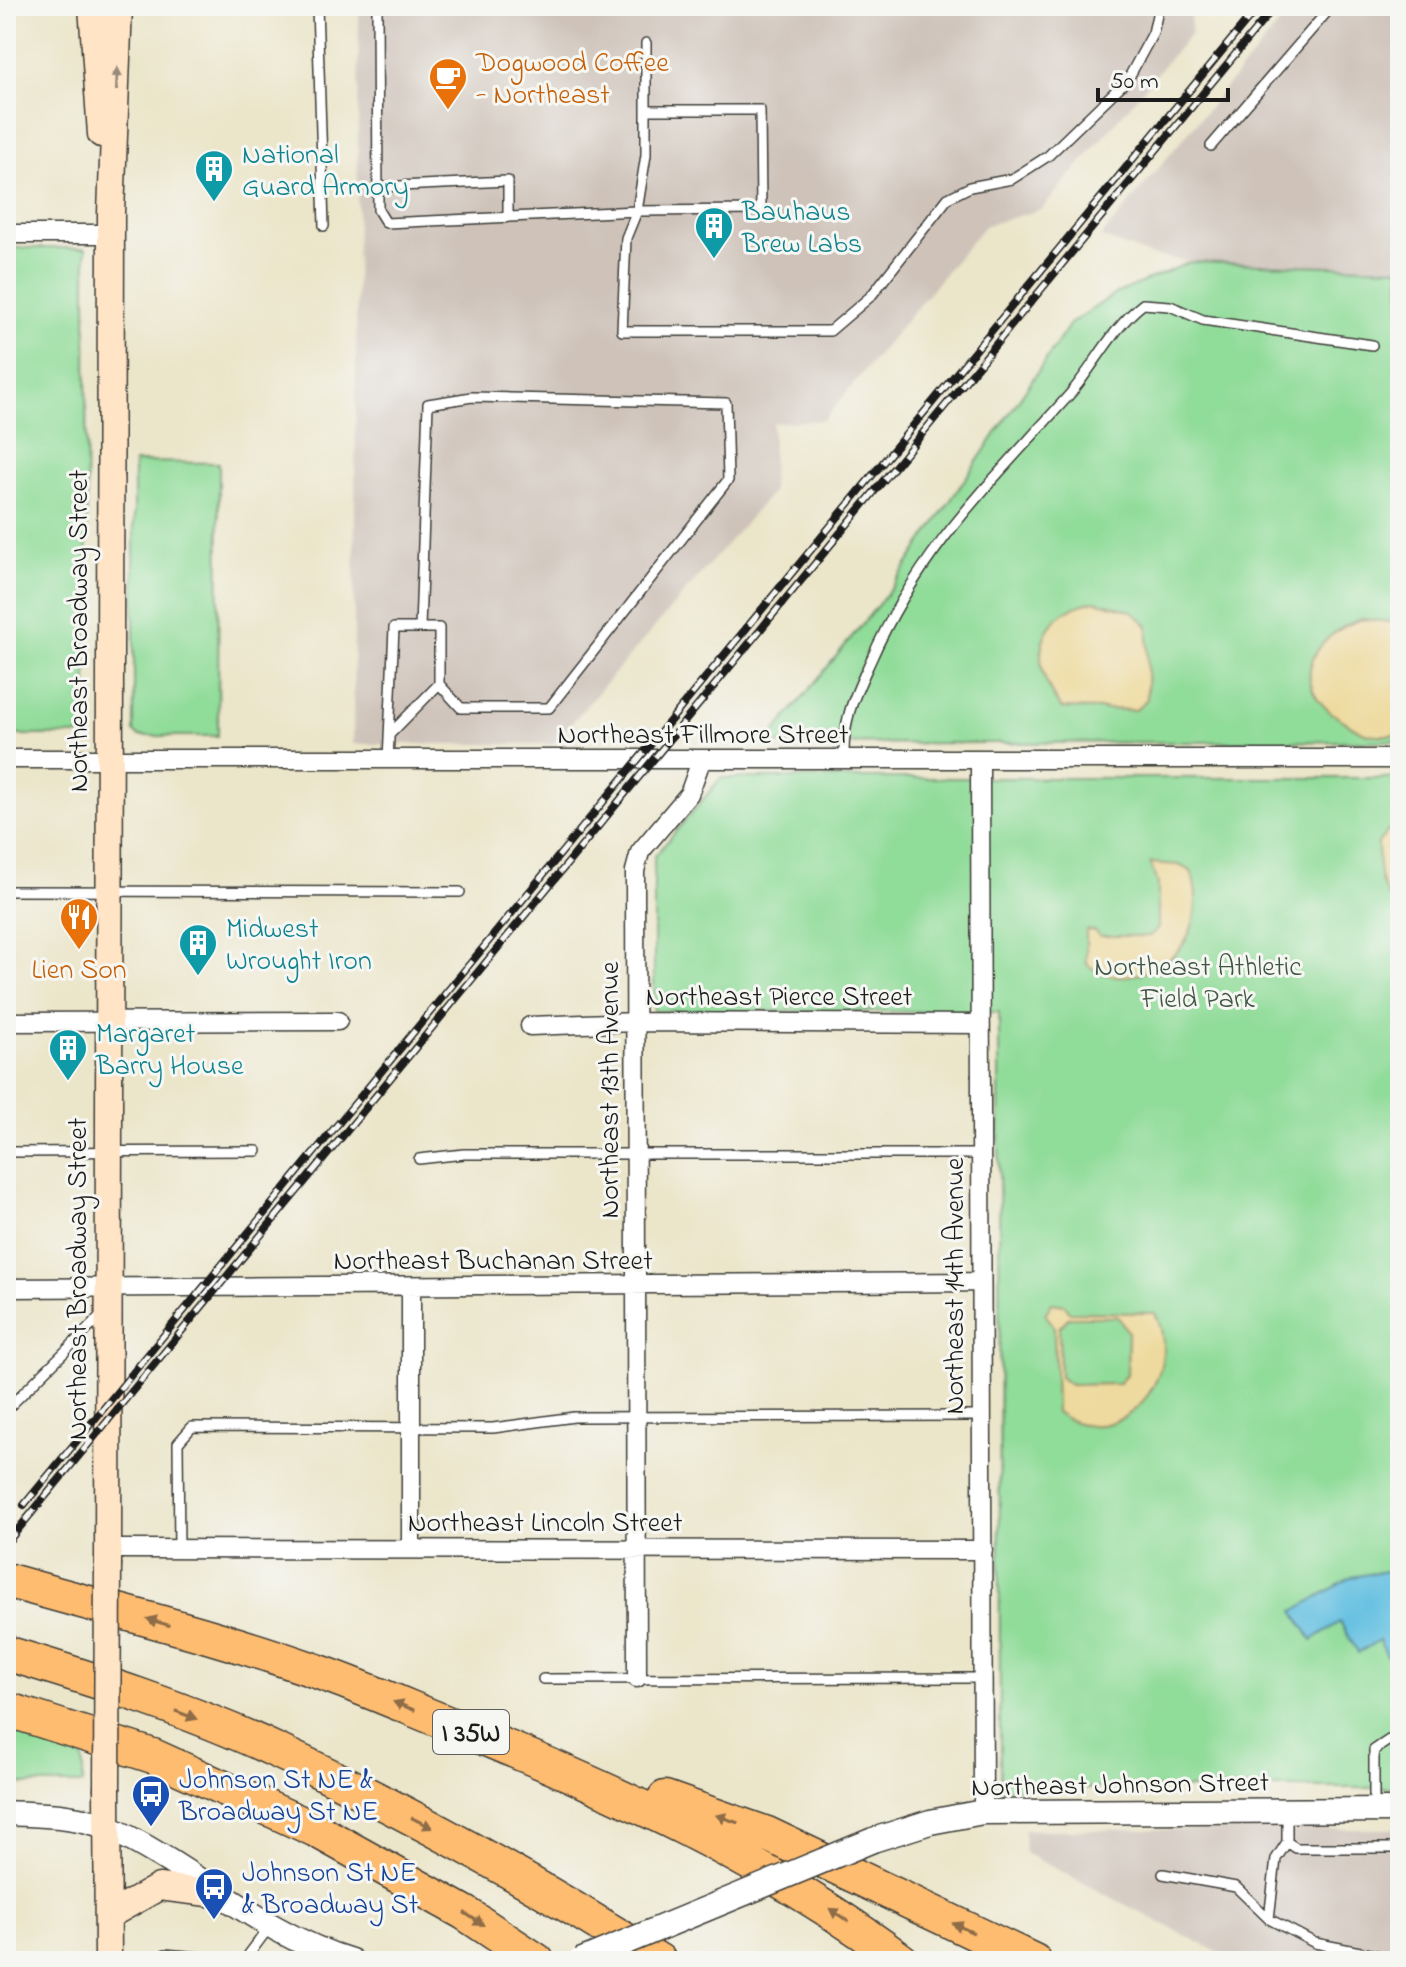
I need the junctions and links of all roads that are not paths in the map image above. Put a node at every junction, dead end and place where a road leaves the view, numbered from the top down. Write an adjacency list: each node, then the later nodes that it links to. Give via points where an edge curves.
1 (92, 6): 13 (main road, Northeast Broadway Street)
2 (119, 6): 13 (main road, Northeast Broadway Street, one-way to 2)
3 (317, 6): 14 (lane)
4 (377, 6): 10 (lane)
5 (1159, 6): 11 (lane, via 1153,33 1128,79 1048,156 1012,179 970,187 948,198 871,296 830,331 622,331 626,238)
6 (1332, 6): 9 (lane)
7 (646, 43): 8 (lane)
8 (647, 110): 11 (lane); 11 (lane, via 760,110 761,210)
9 (1211, 146)
10 (378, 187): 12 (lane, via 378,210 386,223); 12 (lane, via 508,181)
11 (637, 211): 12 (lane)
12 (508, 217)
13 (111, 224): 15 (street); 21 (main road, Northeast Broadway Street)
14 (324, 226)
15 (6, 234)
16 (1372, 345): 26 (lane, via 1203,320 1170,306 1143,304 1135,310 1073,390 922,563 846,717)
17 (420, 628): 18 (lane, via 439,628); 18 (lane, via 428,404 472,397 726,403 728,480 549,708 461,708); 19 (lane, via 394,628)
18 (439, 684): 19 (lane)
19 (389, 735): 23 (lane)
20 (6, 759): 21 (street, Northeast Fillmore Street)
21 (108, 759): 23 (street, Northeast Fillmore Street); 28 (main road, Northeast Broadway Street)
22 (1400, 759): 24 (street, Northeast Fillmore Street)
23 (388, 760): 25 (street, Northeast Fillmore Street)
24 (980, 760): 26 (street, Northeast Fillmore Street); 34 (street, Northeast 14th Avenue)
25 (701, 761): 26 (street, Northeast Fillmore Street); 33 (street, Northeast 13th Avenue, via 689,794 637,860)
26 (844, 761)
27 (6, 891): 28 (lane)
28 (108, 891): 29 (lane); 30 (main road, Northeast Broadway Street)
29 (460, 892)
30 (108, 1021): 31 (street); 32 (street); 36 (main road, Northeast Broadway Street)
31 (338, 1021)
32 (6, 1022)
33 (635, 1022): 34 (street, Northeast Pierce Street); 35 (street, Northeast Pierce Street); 40 (street, Northeast 13th Avenue)
34 (980, 1024): 39 (street, Northeast 14th Avenue)
35 (530, 1026)
36 (108, 1151): 37 (lane); 38 (lane); 46 (main road, Northeast Broadway Street)
37 (257, 1151)
38 (6, 1152)
39 (980, 1154): 40 (lane); 42 (street, Northeast 14th Avenue)
40 (636, 1155): 41 (lane, via 464,1154); 43 (street, Northeast 13th Avenue)
41 (419, 1159)
42 (980, 1282): 43 (street, Northeast Buchanan Street); 49 (street, Northeast 14th Avenue)
43 (637, 1287): 45 (street, Northeast Buchanan Street); 48 (street, Northeast 13th Avenue)
44 (6, 1288): 46 (street, Northeast Buchanan Street)
45 (411, 1288): 46 (street, Northeast Buchanan Street); 50 (street)
46 (108, 1298): 47 (lane); 55 (main road, Northeast Broadway Street)
47 (6, 1410)
48 (636, 1416): 49 (lane); 50 (lane); 51 (street, Northeast 13th Avenue)
49 (982, 1416): 54 (street, Northeast 14th Avenue)
50 (411, 1429): 52 (street); 53 (lane, via 192,1427 178,1443)
51 (637, 1548): 52 (street, Northeast Lincoln Street); 54 (street, Northeast Lincoln Street); 58 (street, Northeast 13th Avenue)
52 (411, 1549): 53 (street, Northeast Lincoln Street)
53 (179, 1550): 55 (street, Northeast Lincoln Street)
54 (983, 1550): 59 (street, Northeast 14th Avenue)
55 (108, 1556): 69 (main road, Northeast Broadway Street, bridge)
56 (6, 1580): 63 (highway, I 35W, one-way to 56, via 319,1672)
57 (6, 1653): 84 (highway, one-way to 84, via 273,1749 497,1862)
58 (637, 1678): 59 (lane); 60 (lane)
59 (983, 1678): 67 (street, Northeast 14th Avenue)
60 (543, 1679)
61 (6, 1709): 82 (highway, one-way to 82, via 153,1756 316,1830 465,1913)
62 (1389, 1740): 65 (lane, via 1374,1750)
63 (499, 1744): 85 (highway, I 35W, one-way to 63, via 739,1854); 86 (highway, one-way to 63, via 767,1834)
64 (1287, 1810): 65 (street, Northeast Johnson Street); 67 (street, Northeast Johnson Street); 70 (lane)
65 (1374, 1810): 66 (street, Northeast Johnson Street)
66 (1400, 1810)
67 (983, 1812): 83 (street, Northeast Johnson Street, bridge, via 873,1840)
68 (6, 1813): 69 (street, via 70,1817)
69 (107, 1827): 73 (street); 74 (main road, Northeast Broadway Street)
70 (1287, 1842): 71 (lane, via 1296,1848); 75 (lane, via 1276,1859)
71 (1400, 1848)
72 (1163, 1874): 75 (lane, via 1236,1887)
73 (217, 1894): 74 (main road, via 159,1887); 76 (street)
74 (108, 1916): 78 (main road, Northeast Broadway Street)
75 (1269, 1919): 77 (lane, via 1315,1943)
76 (270, 1926): 80 (lane); 81 (street)
77 (1400, 1960)
78 (108, 1961)
79 (165, 1961): 80 (lane, via 165,1954)
80 (244, 1961)
81 (351, 1961)
82 (537, 1961)
83 (580, 1961)
84 (659, 1961)
85 (902, 1961)
86 (1034, 1961)

